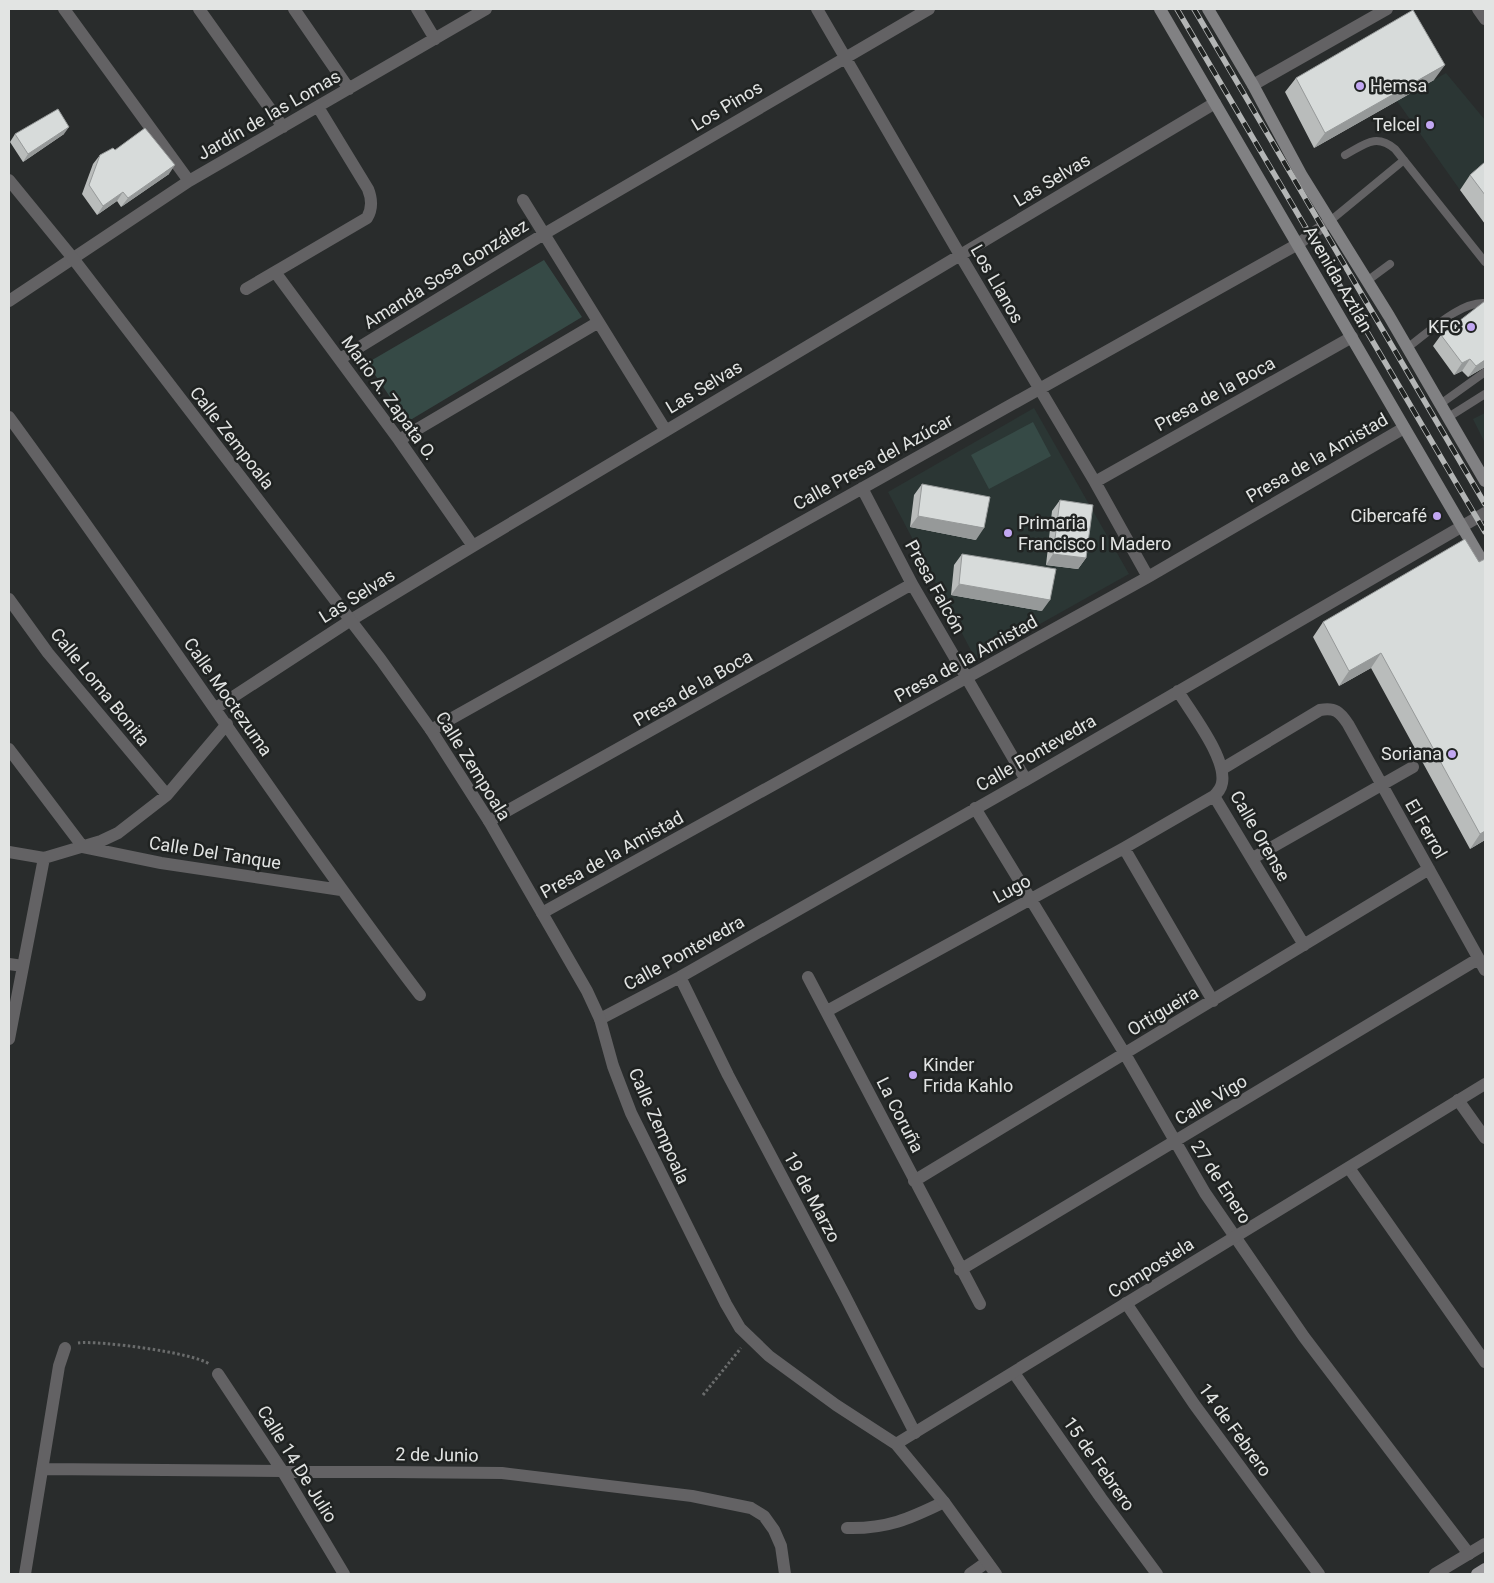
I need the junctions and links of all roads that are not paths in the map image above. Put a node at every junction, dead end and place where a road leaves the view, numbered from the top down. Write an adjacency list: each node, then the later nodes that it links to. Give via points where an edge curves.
1 (64, 9): 23 (street)
2 (199, 9): 19 (street)
3 (294, 9): 16 (street)
4 (416, 9): 13 (street)
5 (486, 9): 13 (street, Jardín de las Lomas)
6 (817, 9): 14 (street, Los Llanos)
7 (928, 9): 14 (street, Los Pinos)
8 (1160, 9): 17 (main road, Avenida Aztlán)
9 (1208, 9): 15 (main road, Avenida Aztlán)
10 (1387, 9): 15 (street)
11 (1478, 9): 12 (street)
12 (1485, 18)
13 (435, 39): 16 (street, Jardín de las Lomas)
14 (846, 56): 26 (street, Los Pinos); 28 (street, Los Llanos)
15 (1253, 85): 25 (main road, Avenida Aztlán)
16 (349, 89): 18 (street, Jardín de las Lomas)
17 (1215, 103): 27 (main road, Avenida Aztlán); 28 (street, Las Selvas)
18 (318, 107): 19 (street, Jardín de las Lomas); 32 (street, via 368,189 371,207 367,218)
19 (283, 127): 23 (street, Jardín de las Lomas)
20 (1345, 155): 21 (lane, via 1375,140 1382,140)
21 (1404, 160): 25 (lane); 30 (lane)
22 (9, 180): 29 (street, Calle Zempoala)
23 (189, 181): 29 (street, Jardín de las Lomas)
24 (523, 200): 26 (street)
25 (1330, 221): 27 (street, Calle Presa del Azúcar); 33 (main road, Avenida Aztlán)
26 (544, 234): 37 (street); 40 (street, Amanda Sosa González)
27 (1298, 244): 38 (main road, Avenida Aztlán); 42 (street, Calle Presa del Azúcar)
28 (960, 255): 42 (street, Los Llanos); 48 (street, Las Selvas)
29 (72, 257): 35 (street, Jardín de las Lomas); 60 (street, Calle Zempoala)
30 (1485, 262)
31 (1390, 264): 33 (lane)
32 (275, 272): 34 (street); 40 (street, Mario A. Zapata O.)
33 (1367, 282): 39 (main road, Avenida Aztlán)
34 (246, 289)
35 (9, 301)
36 (1485, 304): 39 (lane, via 1475,303 1463,308)
37 (597, 322): 48 (street); 49 (street)
38 (1352, 337): 47 (main road, Avenida Aztlán); 51 (street, Presa de la Boca)
39 (1407, 348): 44 (main road, Avenida Aztlán)
40 (340, 359): 49 (street, Mario A. Zapata O.)
41 (1485, 372): 44 (lane)
42 (1038, 389): 51 (street, Los Llanos); 52 (street, Calle Presa del Azúcar)
43 (1485, 394): 46 (lane)
44 (1439, 405): 46 (main road, Avenida Aztlán)
45 (9, 417): 63 (street, Calle Moctezuma)
46 (1448, 418): 50 (main road, Avenida Aztlán)
47 (1404, 428): 54 (main road, Avenida Aztlán); 57 (street, Presa de la Amistad)
48 (666, 431): 55 (street, Las Selvas)
49 (399, 440): 55 (street, Mario A. Zapata O.)
50 (1485, 481)
51 (1095, 482): 57 (street, Los Llanos)
52 (862, 488): 58 (street, Presa Falcón); 65 (street, Calle Presa del Azúcar)
53 (1485, 513): 54 (street, Calle Pontevedra)
54 (1462, 526): 56 (main road, Avenida Aztlán); 62 (street, Calle Pontevedra)
55 (473, 546): 60 (street, Las Selvas)
56 (1485, 566)
57 (1148, 577): 61 (street, Presa de la Amistad)
58 (912, 584): 61 (street, Presa Falcón); 74 (street, Presa de la Boca)
59 (9, 599): 71 (street, Calle Loma Bonita, via 48,653)
60 (351, 620): 63 (street, Las Selvas); 65 (street, Calle Zempoala)
61 (967, 679): 69 (street, Presa Falcón); 83 (street, Presa de la Amistad)
62 (1178, 691): 68 (street); 69 (street, Calle Pontevedra)
63 (216, 708): 64 (street, Calle Moctezuma)
64 (227, 724): 71 (street); 81 (street, Calle Moctezuma)
65 (431, 730): 74 (street, Calle Zempoala)
66 (9, 749): 75 (street)
67 (1414, 766): 70 (street)
68 (1222, 769): 70 (street, El Ferrol, via 1320,710 1334,708 1348,724); 72 (street, Calle Orense, via 1222,786)
69 (1026, 780): 73 (street, Calle Pontevedra)
70 (1381, 786): 79 (street); 80 (street, El Ferrol)
71 (167, 795): 75 (street, via 118,833)
72 (1214, 796): 76 (street, Lugo); 79 (street, Calle Orense)
73 (975, 808): 82 (street, 27 de Enero); 89 (street, Calle Pontevedra)
74 (489, 822): 83 (street, Calle Zempoala)
75 (83, 847): 78 (street); 81 (street, Calle Del Tanque, via 161,863)
76 (1124, 848): 82 (street, Lugo); 92 (street)
77 (9, 852): 78 (street)
78 (44, 858): 87 (street)
79 (1253, 858): 84 (street, Calle Orense)
80 (1429, 870): 84 (street, Ortigueira); 85 (street, El Ferrol)
81 (341, 890): 91 (street, Calle Moctezuma)
82 (1029, 900): 93 (street, Lugo); 96 (street, 27 de Enero)
83 (542, 913): 94 (street, Calle Zempoala)
84 (1304, 945): 92 (street, Ortigueira)
85 (1478, 959): 88 (street, El Ferrol); 100 (street, Calle Vigo)
86 (9, 964): 87 (street)
87 (23, 966): 95 (street)
88 (1485, 970)
89 (680, 977): 94 (street, Calle Pontevedra); 111 (street, 19 de Marzo)
90 (808, 977): 93 (street, La Coruña)
91 (420, 995)
92 (1213, 1001): 96 (street, Ortigueira)
93 (827, 1011): 102 (street, La Coruña)
94 (600, 1019): 112 (street, Calle Zempoala, via 631,1113 740,1328 769,1356)
95 (9, 1039)
96 (1125, 1054): 100 (street, 27 de Enero); 102 (street, Ortigueira)
97 (1485, 1084): 98 (street, Compostela)
98 (1458, 1100): 99 (street); 101 (street, Compostela)
99 (1485, 1138)
100 (1175, 1142): 103 (street, 27 de Enero, via 1205,1193); 104 (street, Calle Vigo)
101 (1349, 1168): 103 (street, Compostela); 108 (street)
102 (914, 1181): 104 (street, La Coruña)
103 (1236, 1236): 105 (street, Compostela); 118 (street, 27 de Enero, via 1304,1337)
104 (960, 1270): 106 (street, La Coruña)
105 (1126, 1303): 109 (street, Compostela); 127 (street, 14 de Febrero, via 1194,1404)
106 (980, 1304)
107 (65, 1348): 113 (street, via 59,1366)
108 (1485, 1362)
109 (1014, 1373): 111 (street, Compostela); 126 (street, 15 de Febrero)
110 (218, 1374): 114 (street, Calle 14 De Julio)
111 (915, 1433): 112 (street, Compostela)
112 (896, 1444): 115 (street)
113 (42, 1469): 114 (street, 2 de Junio); 121 (street)
114 (283, 1472): 122 (street, Calle 14 De Julio); 123 (street, 2 de Junio, via 502,1473 692,1496 751,1508 764,1516 781,1546)
115 (944, 1502): 116 (street, via 893,1524); 119 (street)
116 (847, 1528)
117 (1485, 1544): 118 (street)
118 (1469, 1554): 128 (street)
119 (987, 1562): 124 (street); 125 (street)
120 (1485, 1569): 129 (main road)
121 (24, 1574)
122 (344, 1574)
123 (785, 1574)
124 (970, 1574)
125 (996, 1574)
126 (1157, 1574)
127 (1319, 1574)
128 (1436, 1574)
129 (1477, 1574)

